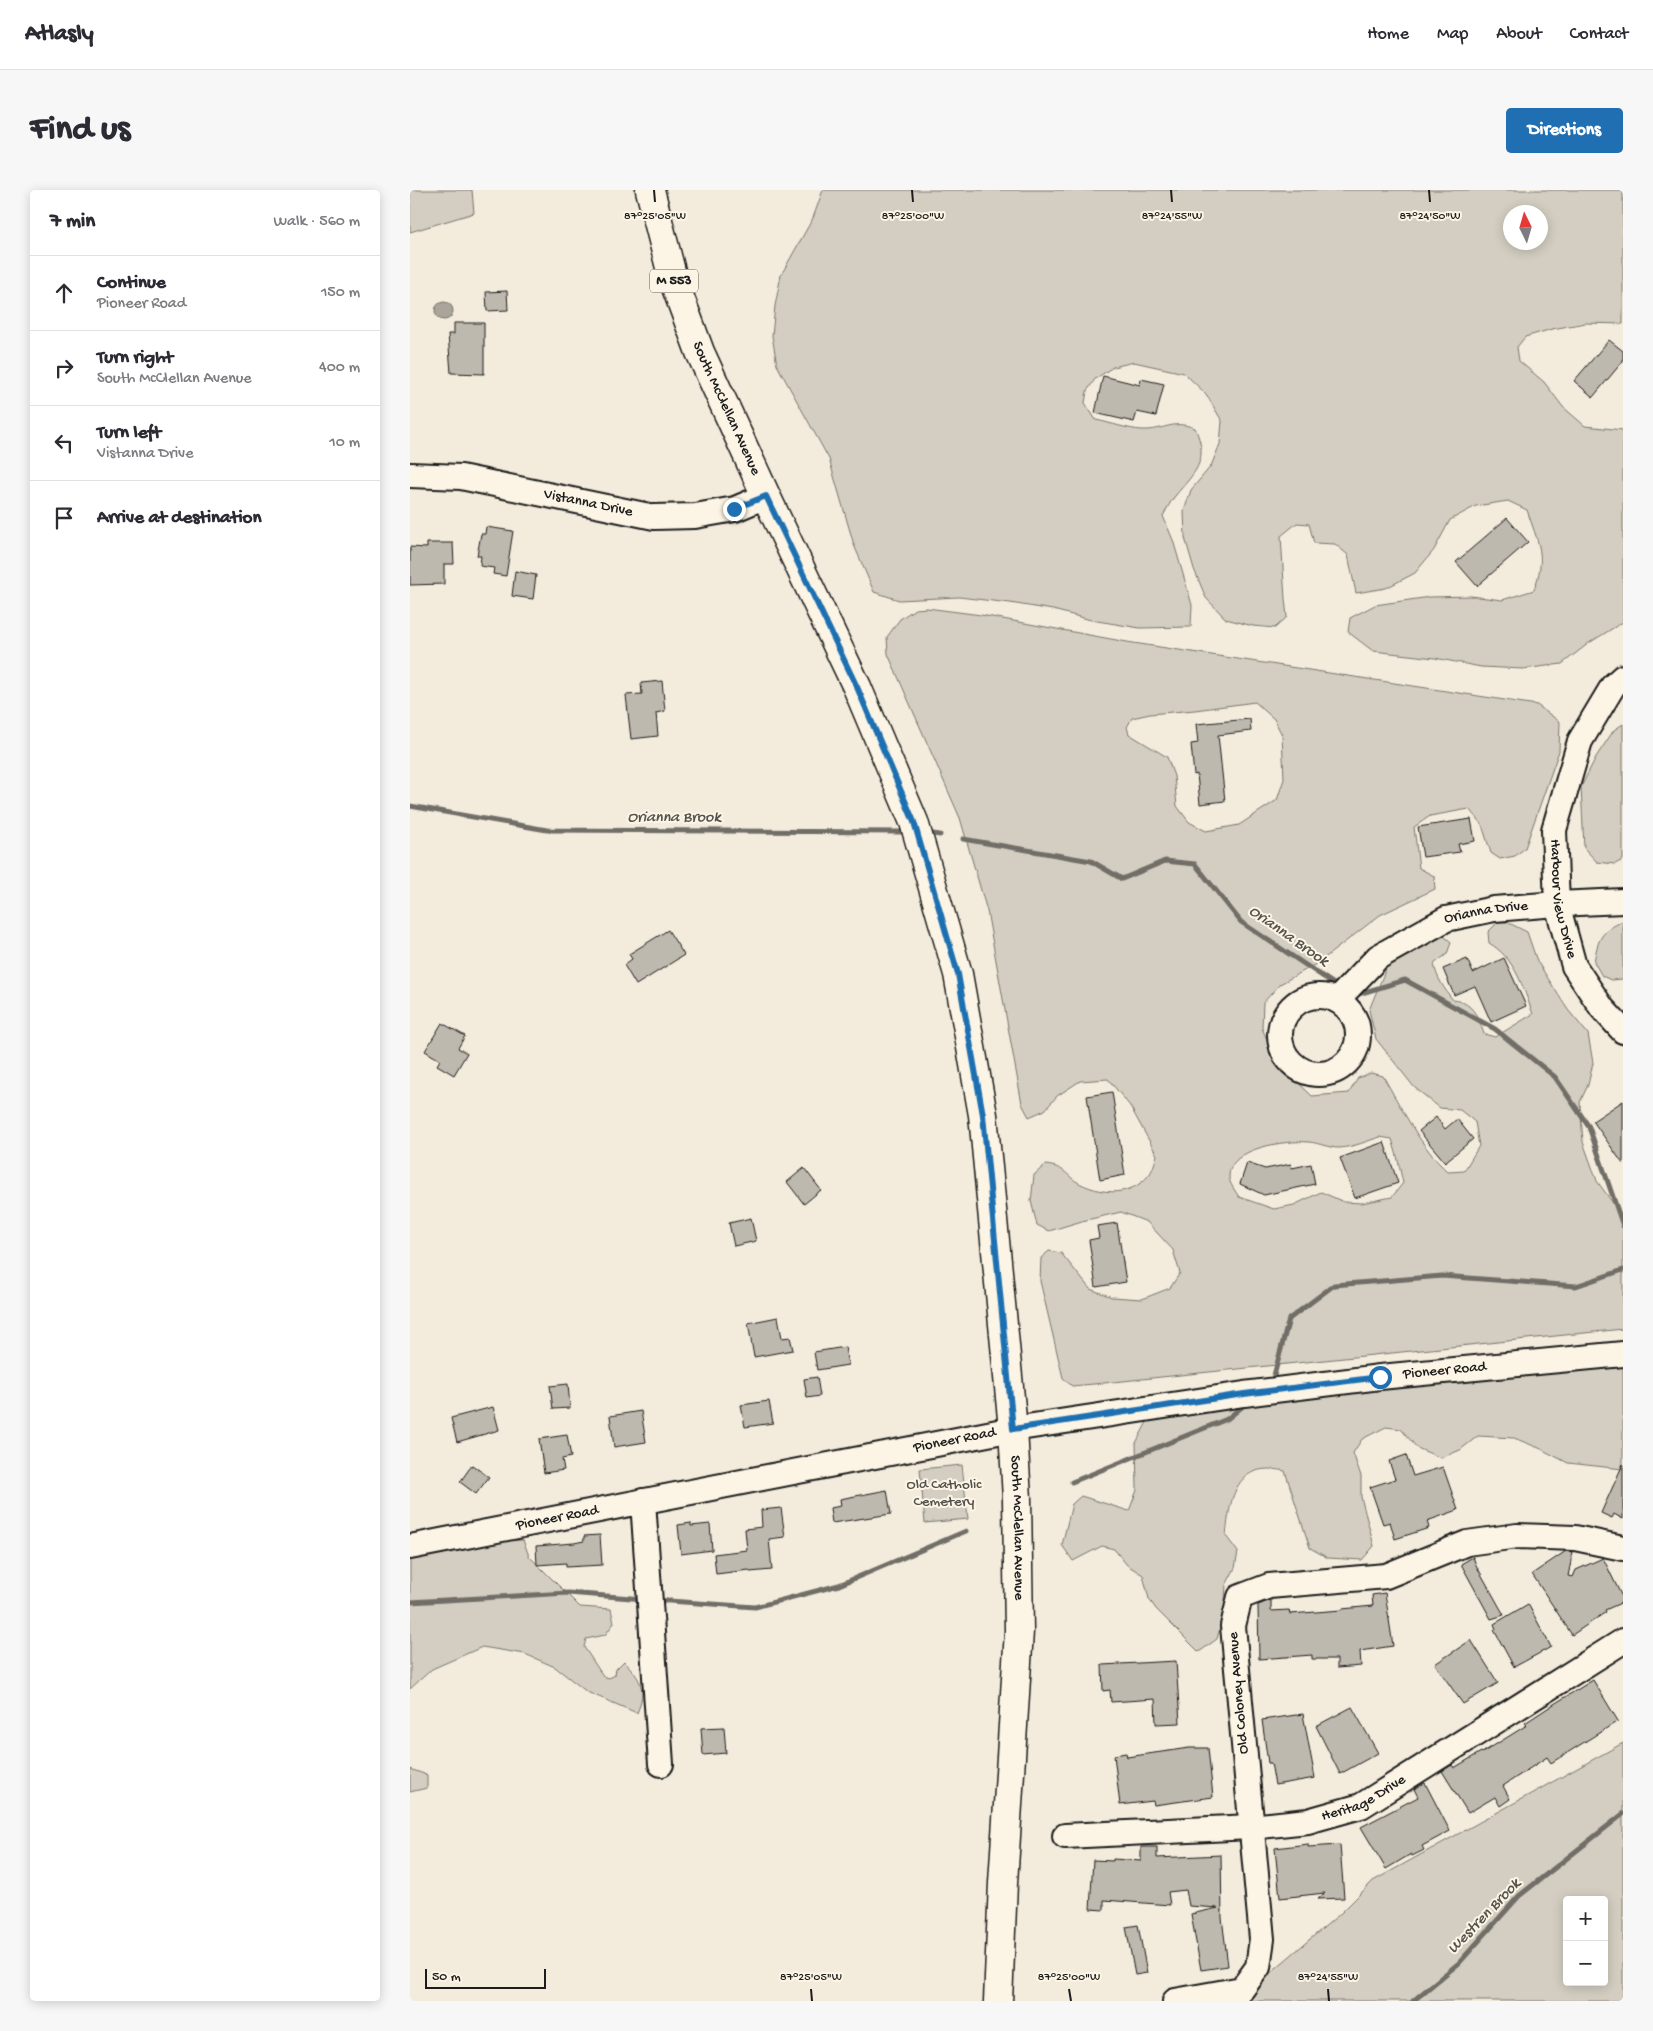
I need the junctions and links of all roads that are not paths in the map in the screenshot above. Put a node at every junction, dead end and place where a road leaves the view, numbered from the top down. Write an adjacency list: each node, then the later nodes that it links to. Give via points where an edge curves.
1 (650, 190): 3 (main road, South McClellan Avenue / M 553, via 673,279 700,352)
2 (410, 475): 3 (street, Vistanna Drive, via 461,477 654,517 694,516 734,509)
3 (766, 496): 10 (main road, South McClellan Avenue / M 553, via 857,687 914,822 958,974 983,1115)
4 (1623, 677): 6 (street, Harbour View Drive, via 1613,686 1580,742 1554,830)
5 (1623, 901): 6 (street, Orianna Drive)
6 (1556, 904): 7 (street, Orianna Drive, via 1494,909 1446,919 1378,956); 8 (street, Harbour View Drive, via 1574,966 1602,1008)
7 (1337, 1000)
8 (1623, 1031)
9 (1623, 1354): 10 (street, Pioneer Road, via 1380,1377)
10 (1013, 1429): 11 (street, Pioneer Road); 18 (main road, South McClellan Avenue / M 553, via 1018,1499 1019,1631)
11 (643, 1501): 12 (street, Pioneer Road); 15 (street)
12 (410, 1547)
13 (1623, 1548): 16 (street, Old Coloney Avenue, via 1575,1538 1517,1536 1467,1543 1386,1576 1269,1586 1240,1597 1233,1626)
14 (1623, 1641): 16 (street, Heritage Drive, via 1361,1806 1308,1821)
15 (661, 1764)
16 (1252, 1827): 17 (street, Heritage Drive); 19 (street, Old Coloney Avenue, via 1262,1939 1258,1967 1242,1989)
17 (1065, 1836)
18 (998, 2001)
19 (1175, 2001)

